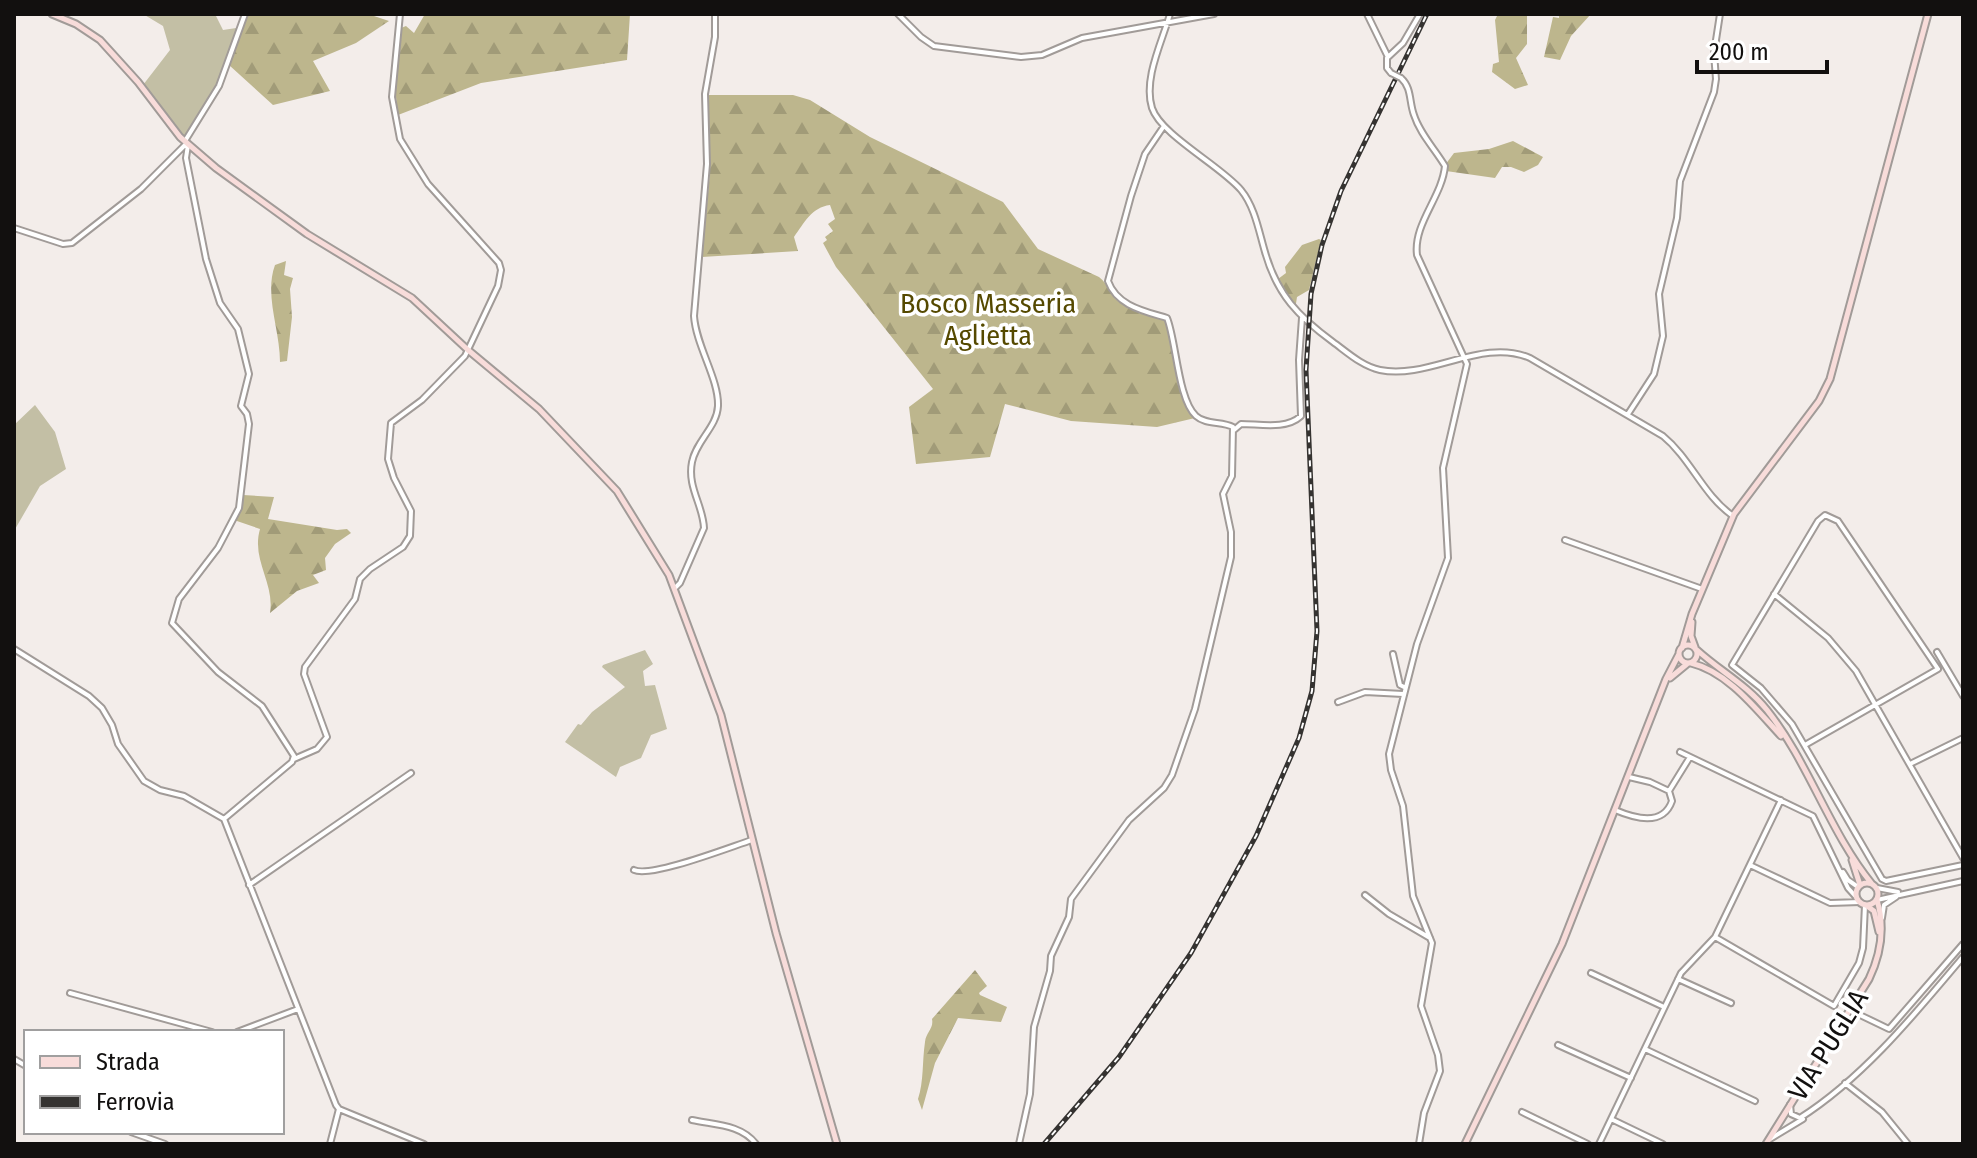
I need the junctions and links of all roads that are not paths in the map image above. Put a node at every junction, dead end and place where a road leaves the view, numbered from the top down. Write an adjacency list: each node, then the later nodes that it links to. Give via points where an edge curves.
1 (52, 14): 15 (main road, via 100,40)
2 (245, 14): 15 (street, via 224,75)
3 (400, 14): 18 (street, via 392,97 400,139 428,184 501,266 498,286)
4 (715, 14): 24 (street, via 704,99 707,164 694,316 719,403 692,464 691,486 704,528)
5 (898, 14): 12 (street, via 937,47 1021,57 1082,38)
6 (1170, 14): 12 (street)
7 (1214, 14): 12 (street)
8 (1367, 14): 13 (street)
9 (1420, 14): 13 (street)
10 (1720, 14): 20 (street, via 1714,92 1682,175 1660,289 1661,349 1652,381)
11 (1928, 14): 22 (main road, via 1827,386)
12 (1167, 22): 14 (street, via 1150,90 1154,114)
13 (1388, 57): 19 (street, bridge, via 1387,68 1408,87 1420,128 1445,166 1417,237 1417,255)
14 (1164, 126): 17 (street, via 1244,195 1272,271); 21 (street, via 1145,154 1108,281 1120,300 1167,318 1192,411)
15 (186, 144): 16 (street, via 141,189 72,243); 18 (main road, via 307,234 404,292); 44 (street, via 206,259 220,303 238,329 249,374 241,406 249,424 239,508 171,619 218,672 267,712)
16 (14, 228)
17 (1302, 318): 19 (street, via 1380,370); 21 (street, via 1299,419 1271,426 1241,424)
18 (468, 350): 24 (main road, via 532,403 611,483); 44 (street, via 422,400 391,423 388,459 411,511 410,536 360,579 356,597 305,667 327,737 317,749)
19 (1466, 359): 20 (street, via 1496,352 1524,355); 33 (street, via 1443,468 1448,558)
20 (1628, 414): 22 (street, via 1670,442 1708,493)
21 (1234, 430): 99 (street, via 1232,476 1223,494 1231,539 1229,569 1195,709 1164,788 1129,820 1071,899 1034,1027 1030,1094)
22 (1733, 516): 25 (main road)
23 (1565, 540): 25 (street)
24 (675, 588): 52 (main road, via 721,714)
25 (1703, 591): 28 (main road, via 1691,627); 29 (main road)
26 (1774, 594): 38 (street, via 1828,638); 38 (street, via 1818,521 1825,515 1834,517 1938,669); 41 (street, via 1732,665 1778,705)
27 (14, 649): 51 (street, via 102,708 118,744 144,781)
28 (1696, 649): 29 (main road, via 1690,645); 32 (main road, via 1697,658); 40 (main road, via 1757,698)
29 (1680, 651): 32 (main road, via 1683,662); 36 (main road)
30 (1937, 652): 35 (street)
31 (1393, 654): 33 (street)
32 (1690, 663): 36 (main road, via 1671,675); 40 (main road, via 1731,686)
33 (1404, 687): 34 (street)
34 (1403, 694): 37 (street, via 1365,692); 68 (street, via 1389,763 1403,806 1413,896)
35 (1963, 696)
36 (1659, 700): 47 (main road)
37 (1338, 702)
38 (1877, 704): 41 (street); 45 (street)
39 (1963, 738): 45 (street)
40 (1788, 742): 53 (main road)
41 (1805, 745): 56 (street, via 1882,879)
42 (1680, 752): 43 (street)
43 (1690, 757): 48 (street); 49 (street)
44 (294, 759): 51 (street)
45 (1910, 764): 54 (street)
46 (411, 773): 60 (street)
47 (1629, 777): 48 (street); 50 (main road)
48 (1669, 791): 50 (street, via 1671,805 1650,819)
49 (1781, 800): 55 (street); 57 (street, via 1813,816)
50 (1615, 810): 101 (main road, via 1556,957)
51 (224, 819): 60 (street)
52 (752, 840): 58 (street, via 673,866); 98 (main road)
53 (1847, 848): 61 (main road); 64 (main road)
54 (1963, 858)
55 (1750, 865): 64 (street, via 1830,903); 67 (street)
56 (1963, 865)
57 (1839, 867): 64 (street); 64 (street)
58 (634, 870)
59 (1963, 881): 62 (street)
60 (249, 885): 77 (street)
61 (1875, 886): 62 (street); 64 (main road, via 1866,882); 65 (main road, VIA PUGLIA)
62 (1904, 893): 65 (street); 66 (street, via 1887,901)
63 (1365, 895): 68 (street)
64 (1859, 898): 65 (main road); 67 (street, via 1863,948 1834,1006); 69 (main road, via 1874,911)
65 (1877, 900): 66 (main road, VIA PUGLIA)
66 (1882, 920): 69 (main road, VIA PUGLIA)
67 (1715, 937): 73 (street)
68 (1432, 940): 100 (street, via 1421,1006 1440,1071)
69 (1880, 941): 86 (main road, VIA PUGLIA, via 1869,979)
70 (1963, 944): 78 (street, via 1889,1029)
71 (1963, 957): 84 (street)
72 (1591, 973): 76 (street)
73 (1678, 979): 75 (street); 76 (street)
74 (70, 993): 79 (street)
75 (1731, 1003)
76 (1664, 1007): 82 (street)
77 (298, 1009): 80 (street); 88 (street)
78 (1862, 1016)
79 (205, 1030)
80 (242, 1030)
81 (1558, 1045): 83 (street)
82 (1645, 1049): 83 (street); 85 (street)
83 (1631, 1078): 90 (street)
84 (1845, 1083): 87 (street); 105 (street, via 1882,1112)
85 (1755, 1101)
86 (1790, 1105): 87 (street, via 1791,1114 1800,1118); 93 (main road, VIA PUGLIA)
87 (1817, 1106): 93 (street)
88 (339, 1109): 95 (street); 96 (street)
89 (1522, 1112): 102 (street)
90 (1611, 1119): 103 (street); 104 (street)
91 (692, 1120): 97 (street, via 737,1129)
92 (137, 1134): 94 (street)
93 (1767, 1142)
94 (165, 1144)
95 (330, 1144)
96 (424, 1144)
97 (756, 1144)
98 (837, 1144)
99 (1019, 1144)
100 (1419, 1144)
101 (1465, 1144)
102 (1588, 1144)
103 (1599, 1144)
104 (1663, 1144)
105 (1908, 1144)

